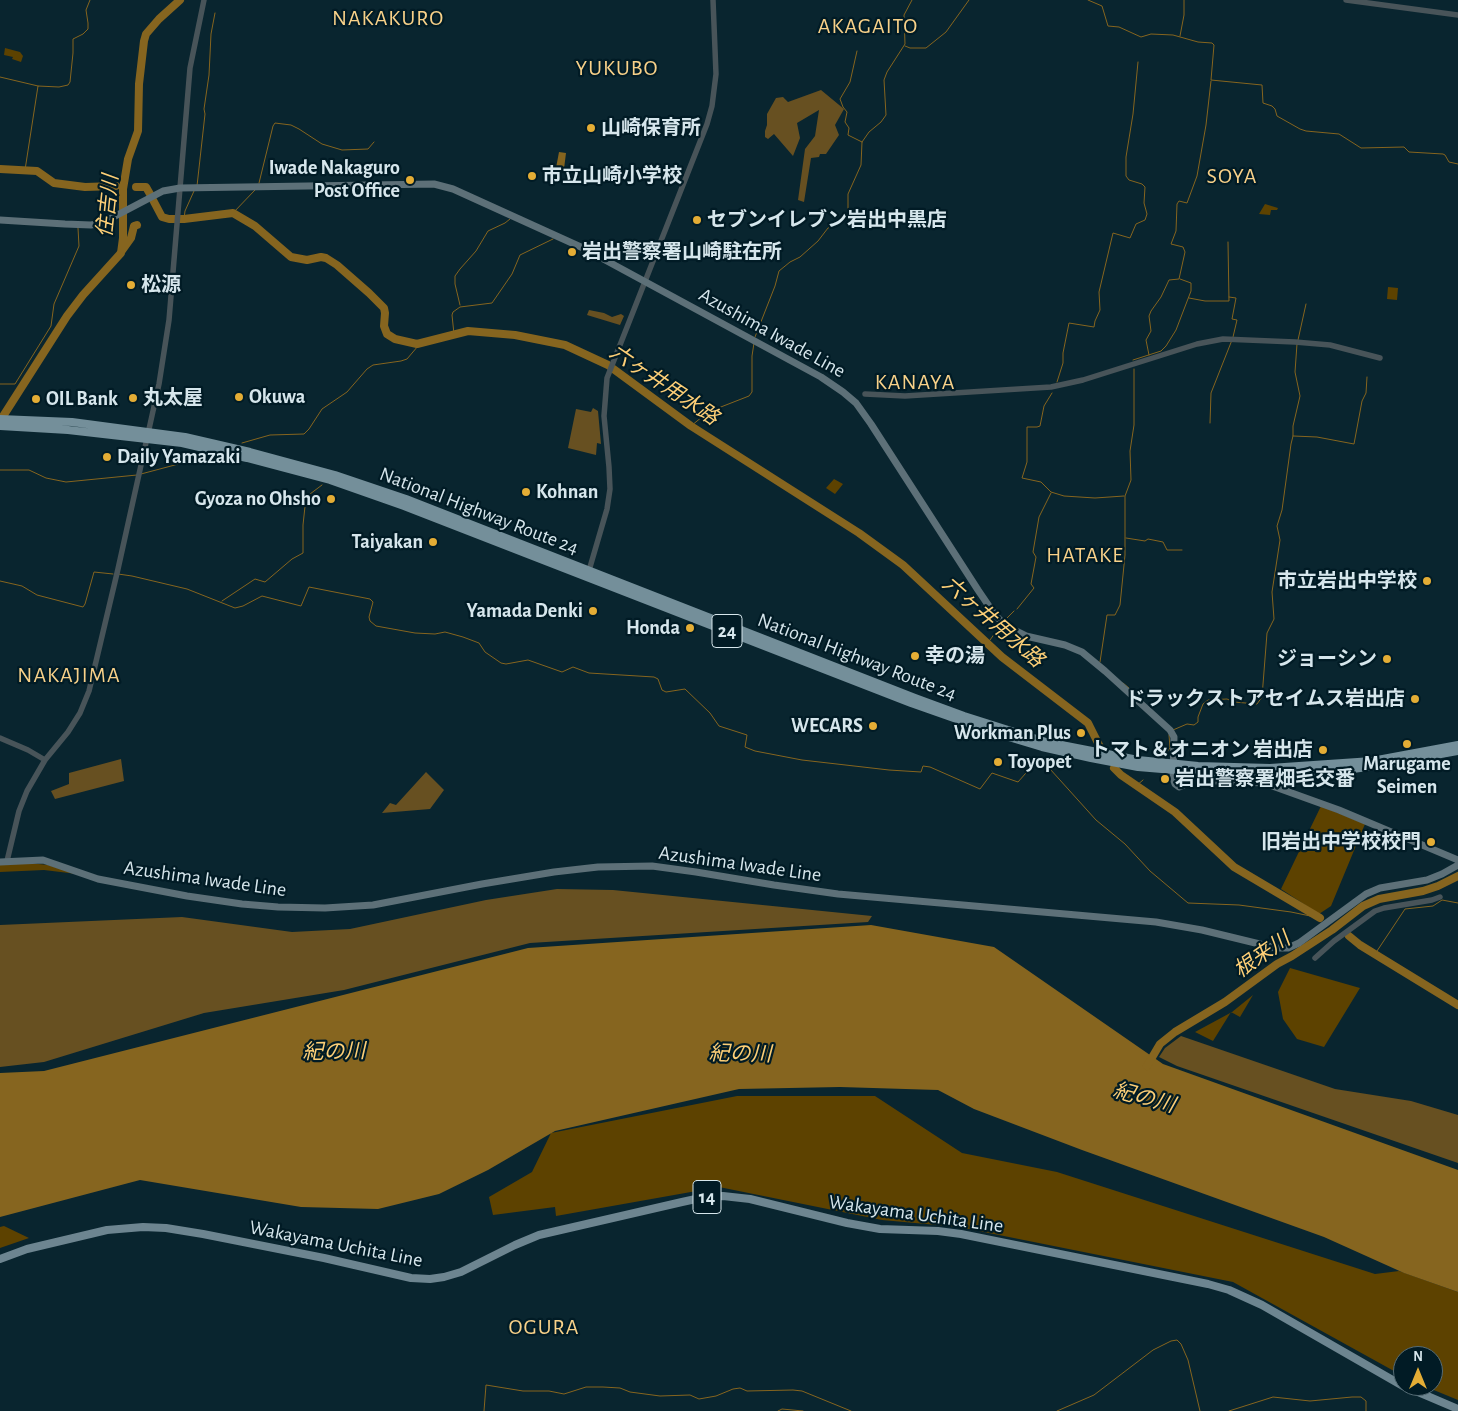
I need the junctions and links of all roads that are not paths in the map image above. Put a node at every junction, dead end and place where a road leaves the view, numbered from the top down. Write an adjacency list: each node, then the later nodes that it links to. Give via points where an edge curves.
1 (204, 0): 5 (street, via 190,68)
2 (713, 0): 7 (street, via 716,74 712,106 695,158)
3 (1346, 0): 4 (street)
4 (1458, 15)
5 (180, 188): 6 (main road, Azushima Iwade Line, via 163,191 102,223); 7 (main road, Azushima Iwade Line, via 443,186 583,248); 12 (street, via 169,320)
6 (0, 220)
7 (644, 282): 9 (main road, Azushima Iwade Line, via 821,377); 13 (street, via 607,378 604,416 610,489)
8 (1380, 358): 9 (street, via 1330,345 1224,339 1197,344 1067,384 928,394 868,391)
9 (856, 403): 18 (main road, Azushima Iwade Line, via 995,615 1015,631 1082,652 1105,671 1170,730 1174,737)
10 (0, 419): 12 (highway, National Highway Route 24 / 24, via 72,422)
11 (2, 426): 12 (highway, National Highway Route 24 / 24)
12 (147, 435): 13 (highway, National Highway Route 24 / 24, via 330,480); 17 (street, via 89,691 80,713)
13 (588, 574): 18 (highway, National Highway Route 24 / 24, via 911,703 1002,735 1100,760)
14 (0, 738): 17 (street)
15 (1458, 745): 18 (highway, National Highway Route 24 / 24, via 1372,761 1308,766)
16 (1458, 751): 18 (highway, National Highway Route 24 / 24, via 1375,766 1309,773 1222,774)
17 (46, 760): 20 (street, via 19,811)
18 (1174, 767): 19 (main road, via 1175,784 1179,787 1195,780 1264,783 1339,810)
19 (1458, 860)
20 (3, 861): 21 (main road, Azushima Iwade Line, via 43,860 98,879 187,896 242,904 324,908 373,904 554,872 652,866 838,894 1156,922 1276,948 1288,948 1299,943 1366,894 1380,888 1427,880)
21 (1458, 865)
22 (1440, 896): 23 (street, via 1375,911)
23 (1316, 958)
24 (0, 1259): 25 (main road, Wakayama Uchita Line / 14, via 27,1249 107,1230 166,1228 411,1278 430,1279 461,1272 539,1235 705,1197 723,1196 750,1199 880,1229 961,1234 1208,1284 1262,1306)
25 (1393, 1380)
26 (1427, 1396): 27 (main road, Wakayama Uchita Line / 14)
27 (1458, 1409)

